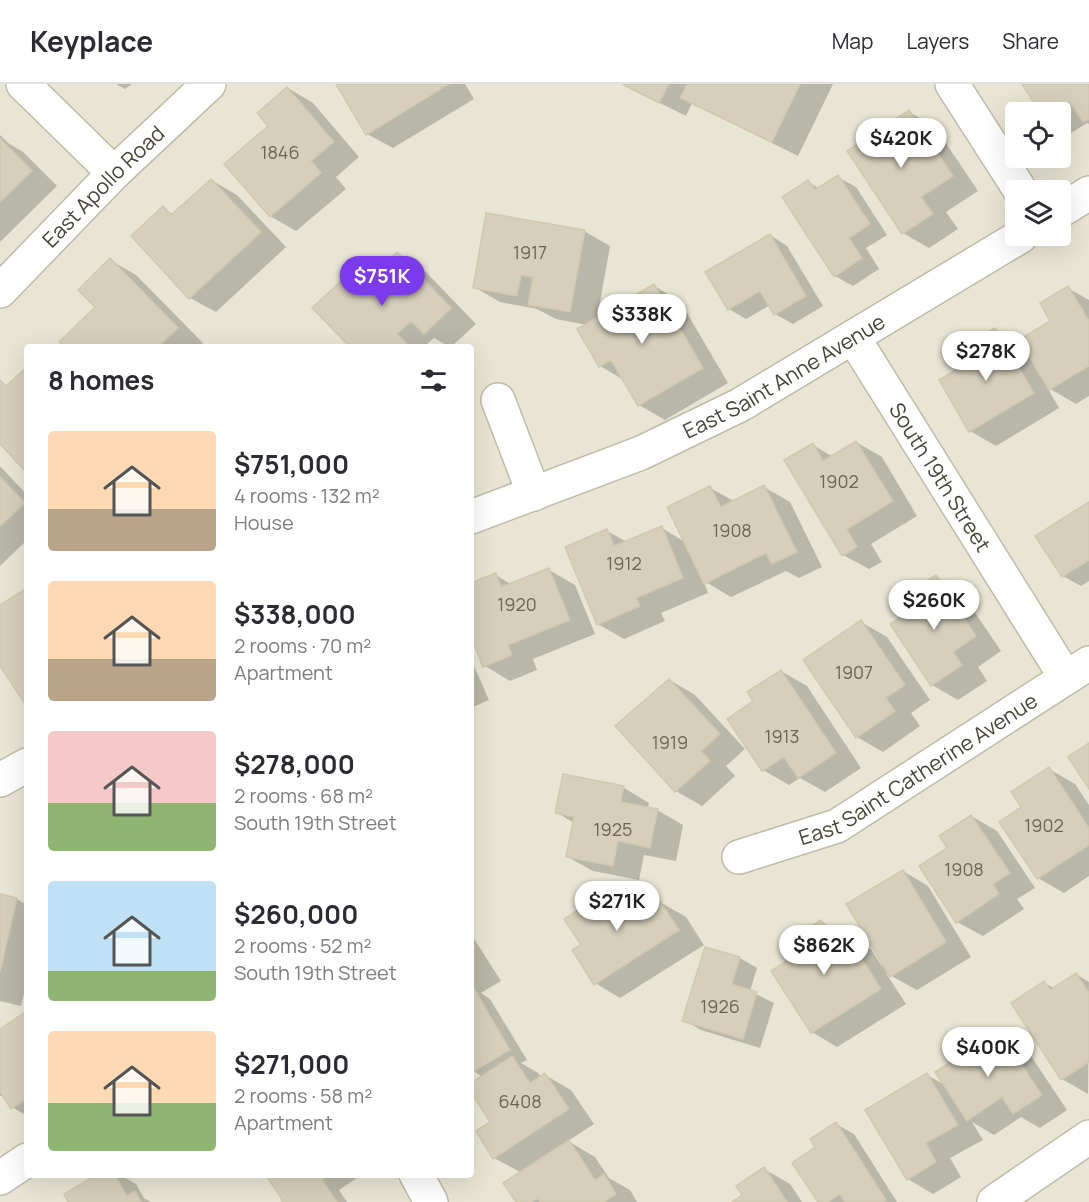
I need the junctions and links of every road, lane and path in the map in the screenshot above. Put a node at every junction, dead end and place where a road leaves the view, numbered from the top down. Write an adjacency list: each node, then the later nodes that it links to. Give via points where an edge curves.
1 (23, 84): 4 (street)
2 (209, 84): 4 (street, East Apollo Road)
3 (952, 84): 5 (street)
4 (114, 173): 9 (street, East Apollo Road)
5 (1014, 180)
6 (1089, 193): 7 (street)
7 (1071, 204)
8 (1005, 245): 10 (street, East Saint Anne Avenue)
9 (0, 291)
10 (853, 337): 12 (street, East Saint Anne Avenue, via 740,405 641,453); 14 (street, South 19th Street)
11 (498, 400): 12 (street)
12 (534, 494): 13 (street, East Saint Anne Avenue)
13 (474, 516)
14 (1078, 671): 17 (street, East Saint Catherine Avenue, via 837,826)
15 (24, 767): 16 (street)
16 (0, 780)
17 (739, 857)
18 (1089, 1137): 23 (street)
19 (24, 1162): 20 (street)
20 (0, 1178)
21 (418, 1178): 22 (street)
22 (431, 1202)
23 (994, 1202)

